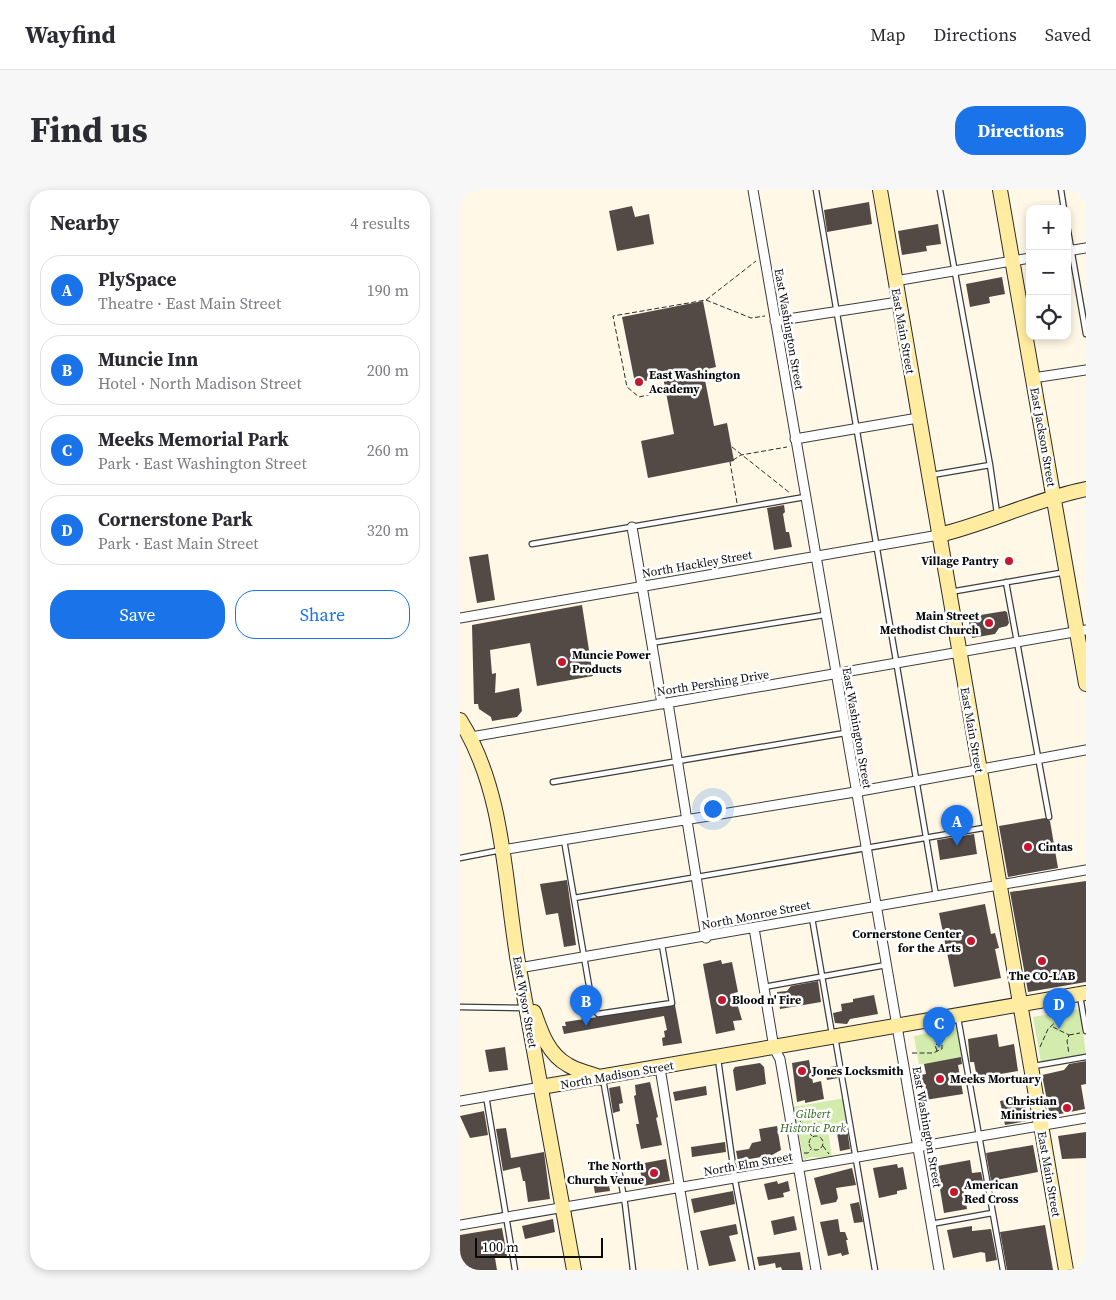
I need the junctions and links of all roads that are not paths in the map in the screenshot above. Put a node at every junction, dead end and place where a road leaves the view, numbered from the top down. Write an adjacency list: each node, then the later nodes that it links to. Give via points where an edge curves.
1 (753, 190): 17 (street, East Washington Street)
2 (816, 190): 16 (lane)
3 (880, 190): 14 (main road, East Main Street)
4 (940, 190): 13 (lane)
5 (1000, 190): 11 (main road, East Jackson Street)
6 (1061, 190): 7 (lane)
7 (1063, 205)
8 (1086, 248): 9 (street)
9 (1071, 251)
10 (1026, 259): 11 (street)
11 (1013, 261): 13 (street); 20 (main road, East Jackson Street)
12 (1071, 261): 18 (lane)
13 (955, 272): 14 (street); 24 (lane)
14 (895, 281): 15 (main road, East Main Street)
15 (898, 302): 16 (street); 21 (main road, East Main Street)
16 (835, 312): 17 (street); 22 (lane)
17 (775, 321): 23 (street, East Washington Street)
18 (1086, 334)
19 (1086, 370): 20 (street)
20 (1033, 378): 27 (main road, East Jackson Street)
21 (918, 418): 22 (street); 25 (main road, East Main Street)
22 (856, 429): 23 (street); 33 (lane)
23 (795, 439): 28 (street, East Washington Street)
24 (990, 465): 25 (lane); 29 (lane)
25 (928, 475): 31 (main road, East Main Street)
26 (1086, 489): 27 (main road)
27 (1054, 496): 29 (main road); 35 (main road, East Jackson Street)
28 (800, 497): 30 (lane); 34 (street, East Washington Street)
29 (998, 517): 31 (main road)
30 (632, 527): 32 (lane); 37 (street)
31 (939, 535): 33 (street, North Hackley Street); 38 (main road, East Main Street)
32 (532, 544)
33 (875, 547): 34 (street, North Hackley Street); 45 (lane)
34 (815, 557): 37 (street, North Hackley Street); 39 (street, East Washington Street)
35 (1067, 571): 36 (lane); 41 (main road, East Jackson Street)
36 (1006, 582): 38 (lane); 42 (lane)
37 (641, 587): 40 (street, North Hackley Street); 43 (street)
38 (948, 592): 44 (main road, East Main Street)
39 (824, 615): 43 (lane); 46 (street, East Washington Street)
40 (460, 618)
41 (1082, 630): 42 (street, North Pershing Drive); 47 (main road, East Jackson Street)
42 (1017, 642): 44 (street, North Pershing Drive); 53 (lane, via 1036,752)
43 (651, 643): 48 (street)
44 (959, 652): 45 (street, North Pershing Drive); 55 (main road, East Main Street)
45 (897, 663): 46 (street, North Pershing Drive); 56 (lane)
46 (835, 675): 48 (street, North Pershing Drive); 50 (street, East Washington Street)
47 (1086, 684)
48 (665, 703): 51 (street, North Pershing Drive); 54 (street)
49 (460, 720): 51 (main road, East Wysor Street)
50 (845, 733): 54 (lane); 58 (street, East Washington Street)
51 (471, 737): 65 (main road, East Wysor Street, via 490,791)
52 (1086, 750): 53 (street)
53 (1040, 758): 55 (street); 59 (lane)
54 (677, 760): 57 (lane); 60 (street)
55 (979, 769): 56 (street); 61 (main road, East Main Street)
56 (917, 780): 58 (street); 62 (lane)
57 (553, 782)
58 (855, 792): 60 (street); 64 (street, East Washington Street)
59 (1049, 817)
60 (686, 819): 63 (street); 68 (street)
61 (989, 827): 62 (lane); 69 (main road, East Main Street)
62 (926, 838): 64 (lane); 71 (lane)
63 (564, 840): 65 (street); 70 (lane)
64 (865, 847): 68 (lane); 72 (street, East Washington Street)
65 (502, 850): 66 (lane); 79 (main road, East Wysor Street)
66 (460, 858)
67 (1086, 870): 69 (street, North Monroe Street)
68 (696, 878): 70 (lane); 75 (street)
69 (999, 886): 71 (street, North Monroe Street); 84 (main road, East Main Street)
70 (574, 898): 77 (lane)
71 (936, 898): 72 (street, North Monroe Street)
72 (876, 907): 73 (street, North Monroe Street); 78 (street, East Washington Street)
73 (812, 918): 74 (street, North Monroe Street); 80 (lane)
74 (754, 928): 75 (street, North Monroe Street); 82 (street)
75 (706, 938): 76 (street, North Monroe Street)
76 (662, 945): 77 (street, North Monroe Street); 77 (lane, via 672,1003 598,1014 593,1009)
77 (584, 959): 79 (street, North Monroe Street)
78 (886, 965): 80 (lane); 88 (street, East Washington Street)
79 (519, 968): 81 (main road, East Wysor Street)
80 (822, 977): 82 (lane); 90 (lane)
81 (523, 986): 86 (main road, East Wysor Street); 96 (main road, via 543,1037 557,1057 568,1066)
82 (764, 987): 91 (street)
83 (1083, 994): 84 (main road, North Madison Street); 89 (lane)
84 (1019, 1004): 87 (main road, North Madison Street); 94 (main road, East Main Street)
85 (460, 1007): 86 (lane)
86 (526, 1008): 97 (main road, East Wysor Street)
87 (956, 1021): 88 (main road, North Madison Street); 102 (lane)
88 (897, 1026): 90 (main road, North Madison Street); 103 (street, East Washington Street)
89 (1086, 1032)
90 (834, 1038): 91 (main road, North Madison Street); 104 (lane)
91 (774, 1048): 93 (main road, North Madison Street); 105 (street, via 780,1059)
92 (1086, 1057): 94 (lane)
93 (718, 1058): 95 (main road, North Madison Street); 106 (lane)
94 (1030, 1067): 101 (main road, East Main Street)
95 (660, 1068): 96 (main road, North Madison Street); 107 (street)
96 (603, 1078): 97 (main road, North Madison Street); 108 (lane)
97 (541, 1087): 98 (street, North Madison Street); 109 (main road, East Wysor Street)
98 (486, 1096): 99 (street, North Madison Street); 111 (lane)
99 (460, 1101)
100 (1086, 1118): 101 (street, North Elm Street)
101 (1040, 1127): 102 (street, North Elm Street); 123 (main road, East Main Street)
102 (978, 1137): 103 (street, North Elm Street); 110 (lane)
103 (918, 1147): 104 (street, North Elm Street); 112 (street, East Washington Street)
104 (856, 1159): 105 (street, North Elm Street); 120 (lane)
105 (798, 1168): 106 (street, North Elm Street); 119 (street)
106 (735, 1180): 107 (street, North Elm Street); 118 (lane)
107 (679, 1189): 108 (street, North Elm Street); 117 (street)
108 (624, 1197): 109 (street, North Elm Street); 116 (lane)
109 (564, 1207): 111 (street, North Elm Street); 115 (main road, East Wysor Street)
110 (992, 1213): 112 (lane); 122 (lane)
111 (506, 1218): 113 (street, North Elm Street); 114 (lane)
112 (931, 1224): 121 (street, East Washington Street)
113 (460, 1225)
114 (515, 1270)
115 (574, 1270)
116 (633, 1270)
117 (692, 1270)
118 (752, 1270)
119 (816, 1270)
120 (875, 1270)
121 (939, 1270)
122 (1003, 1270)
123 (1066, 1270)

